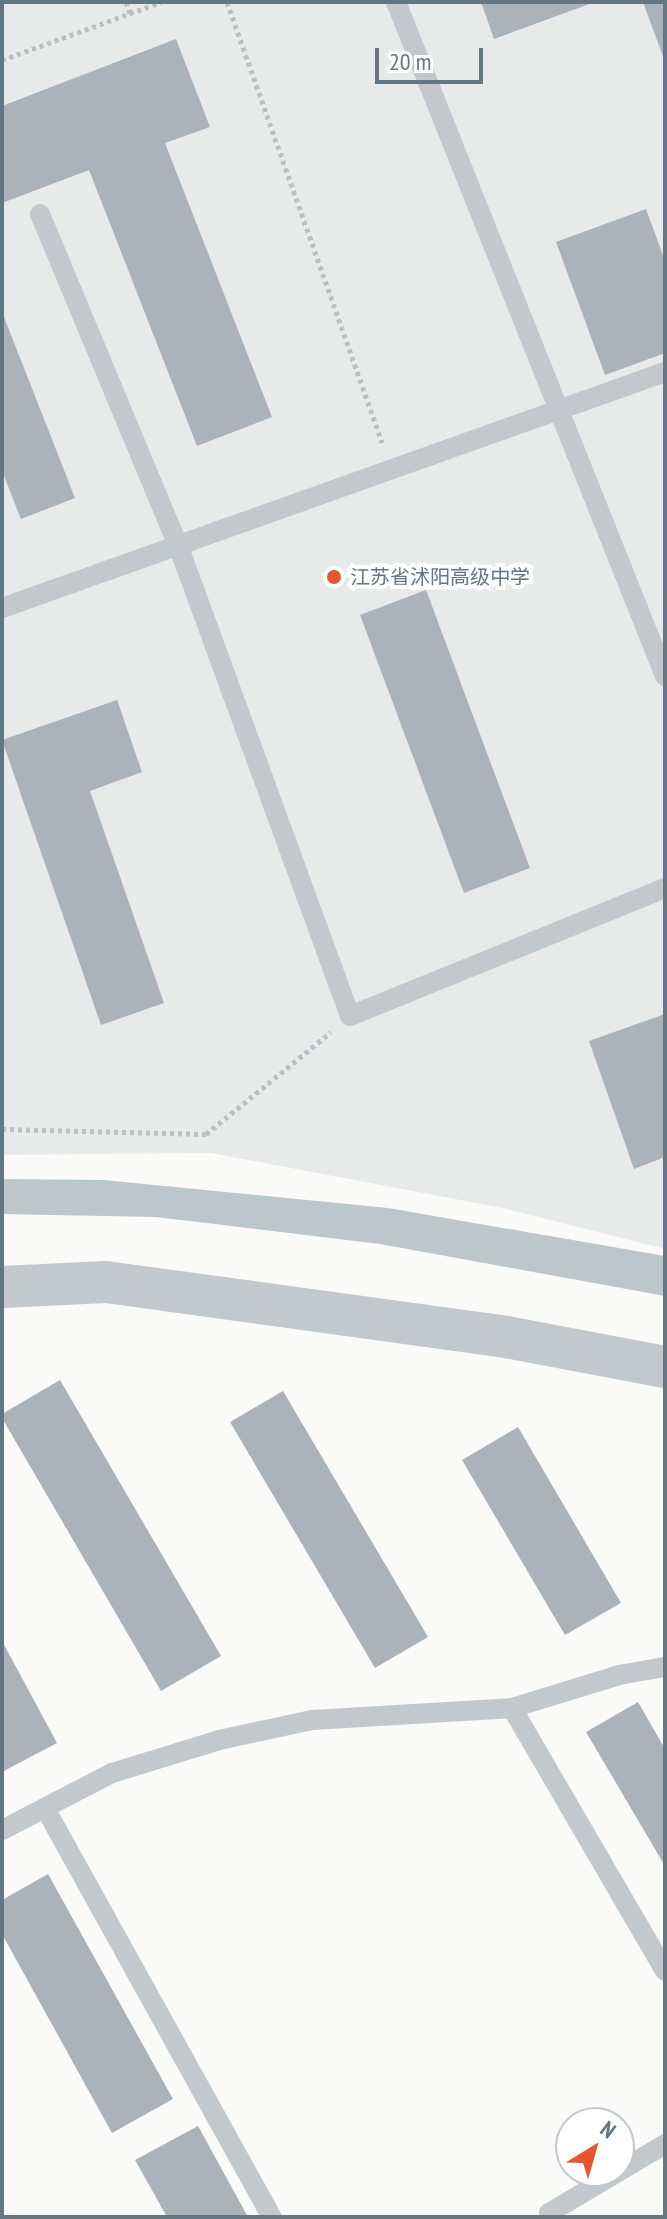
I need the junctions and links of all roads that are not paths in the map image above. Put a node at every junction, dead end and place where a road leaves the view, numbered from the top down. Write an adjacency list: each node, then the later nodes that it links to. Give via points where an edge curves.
1 (396, 2): 4 (lane)
2 (40, 214): 5 (lane)
3 (665, 372): 4 (lane)
4 (559, 410): 5 (lane); 7 (lane)
5 (178, 545): 6 (lane); 8 (lane, via 350,1016)
6 (2, 608)
7 (665, 676)
8 (665, 888)
9 (2, 1287): 10 (street, via 106,1282 506,1337)
10 (665, 1367)
11 (665, 1667): 12 (lane, via 619,1675)
12 (512, 1708): 13 (lane, via 312,1720 219,1740 112,1773); 15 (lane)
13 (45, 1808): 14 (lane); 18 (lane)
14 (2, 1830)
15 (665, 1971)
16 (665, 2144): 17 (lane)
17 (545, 2216)
18 (272, 2217)

